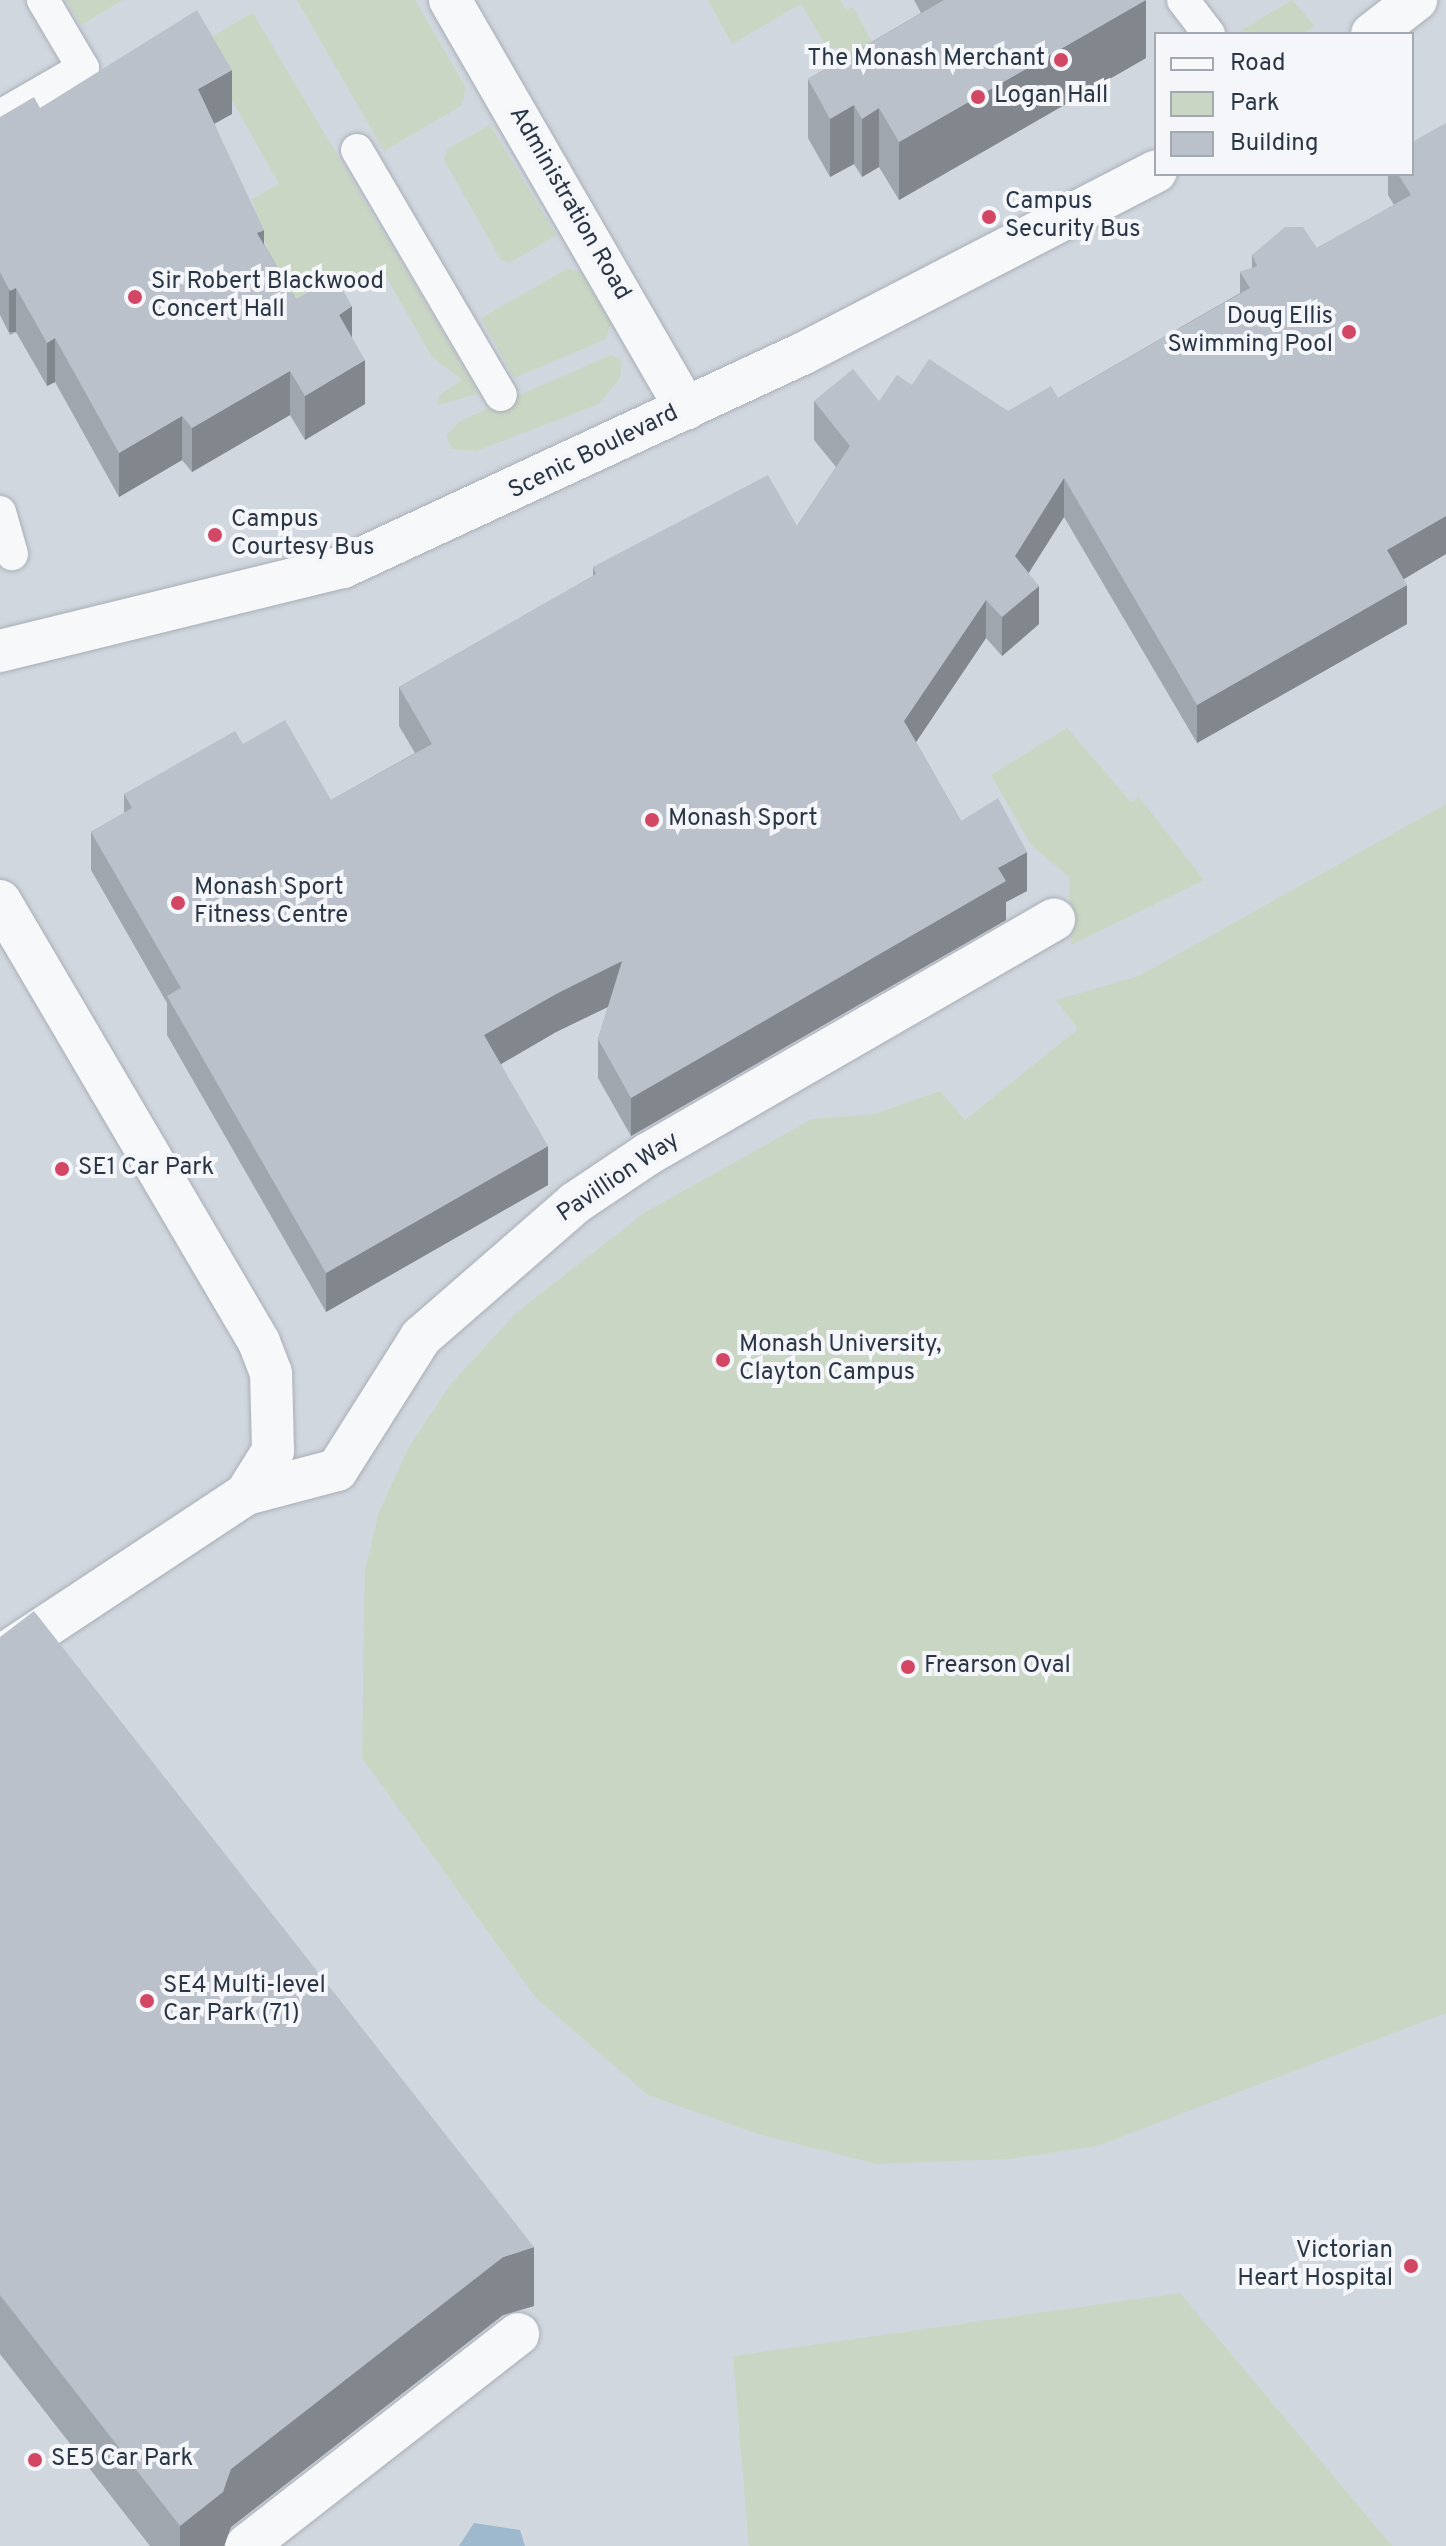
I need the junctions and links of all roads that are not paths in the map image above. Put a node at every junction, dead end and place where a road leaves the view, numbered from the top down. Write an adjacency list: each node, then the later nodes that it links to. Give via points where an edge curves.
1 (43, 0): 7 (street, via 83,68)
2 (450, 0): 11 (street, Administration Road)
3 (1183, 0): 5 (street)
4 (1416, 0): 6 (street)
5 (1207, 32)
6 (1375, 32)
7 (0, 116)
8 (357, 150): 10 (street)
9 (1154, 172): 11 (street, Scenic Boulevard)
10 (501, 395)
11 (686, 409): 14 (street, Scenic Boulevard, via 343,567)
12 (0, 512): 13 (street)
13 (12, 554)
14 (0, 651)
15 (0, 901): 17 (street, via 259,1342 271,1373 273,1451)
16 (1054, 920): 17 (street, Pavillion Way, via 648,1154 575,1203 421,1337 337,1470)
17 (246, 1494): 18 (street)
18 (12, 1650)
19 (518, 2334): 20 (street)
20 (246, 2546)

